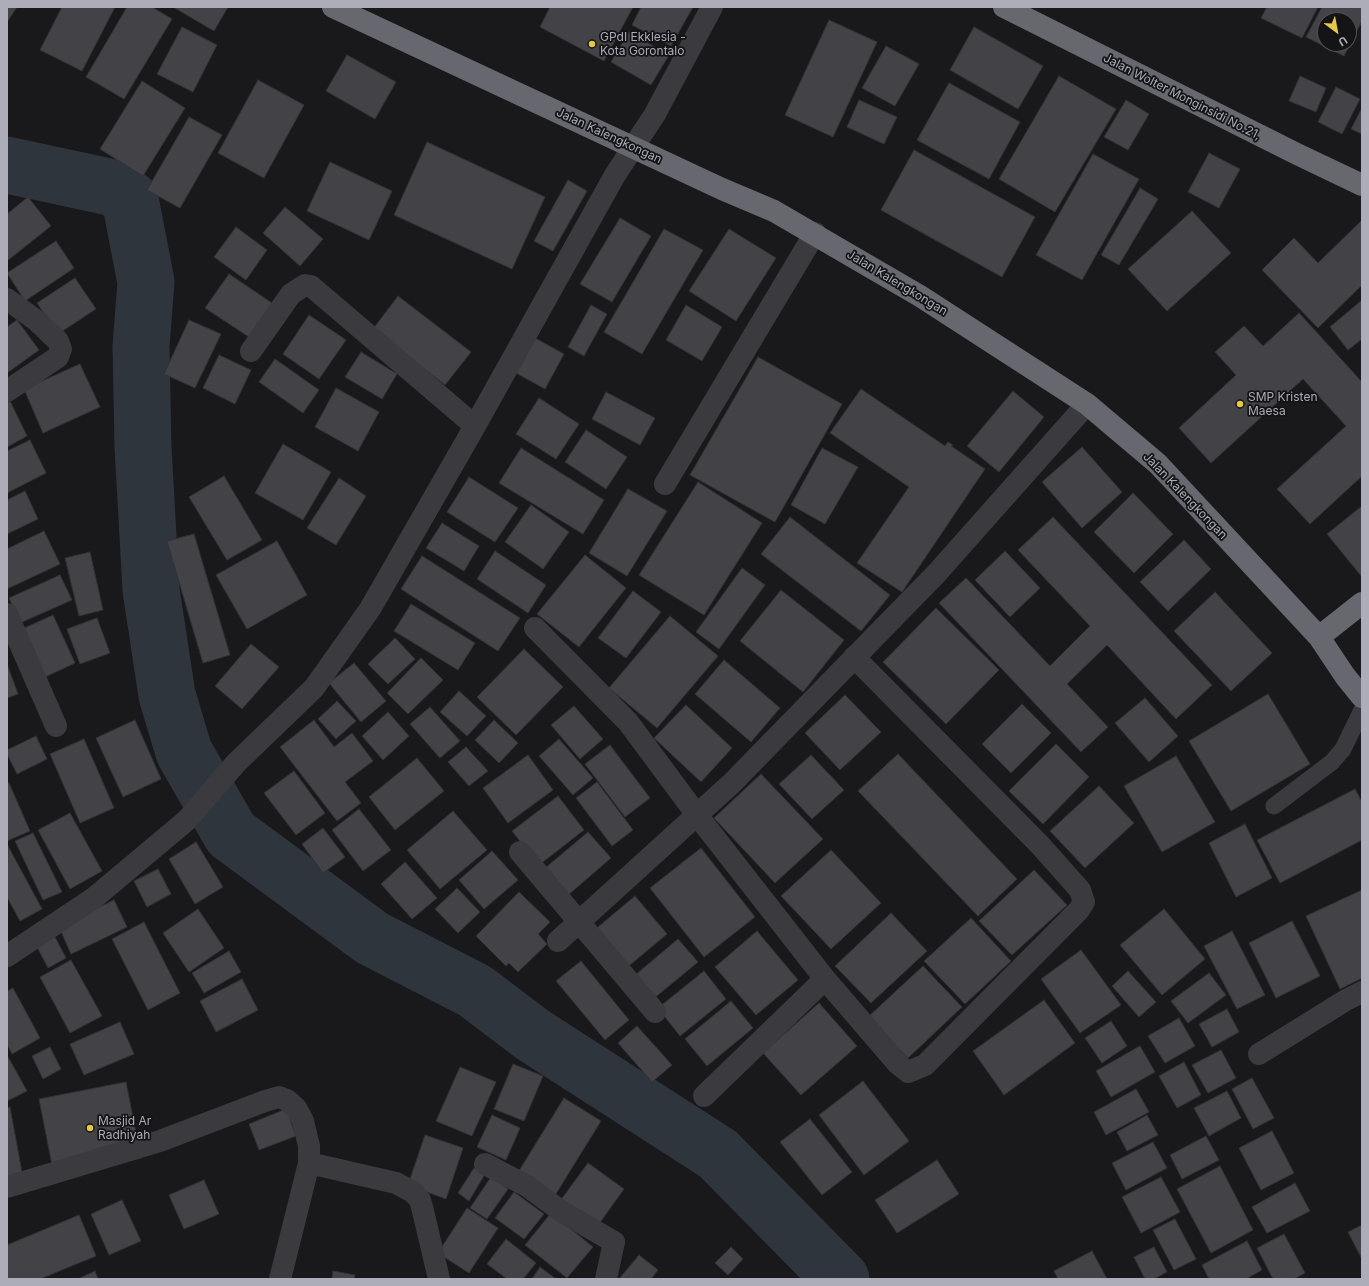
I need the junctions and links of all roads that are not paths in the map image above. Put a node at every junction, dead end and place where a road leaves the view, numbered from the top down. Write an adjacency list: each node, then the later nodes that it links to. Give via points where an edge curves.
1 (332, 7): 4 (highway, Jalan Kalengkongan)
2 (712, 7): 4 (street, via 655,114)
3 (1004, 7): 5 (highway, Jalan Wolter Monginsidi No.21,)
4 (632, 147): 6 (highway, Jalan Kalengkongan, via 774,210); 11 (street)
5 (1362, 185)
6 (815, 234): 10 (highway, Jalan Kalengkongan, via 920,296); 12 (street)
7 (7, 299): 9 (street, via 42,326 58,342 61,349 58,357)
8 (250, 351): 11 (street, via 291,294 305,285 310,286)
9 (7, 391)
10 (1087, 404): 16 (highway, Jalan Kalengkongan, via 1158,464); 17 (street, via 936,574)
11 (475, 426): 26 (street, via 374,603 314,688 236,763 187,820 94,898)
12 (664, 484)
13 (1362, 604): 16 (highway)
14 (7, 614): 20 (street)
15 (535, 628): 22 (street, via 628,722)
16 (1319, 637): 18 (highway, Jalan Kalengkongan)
17 (854, 657): 22 (street, via 732,783); 27 (street, via 1040,845 1080,890 1084,902 1079,910 930,1059 908,1072 898,1064)
18 (1362, 697)
19 (1362, 710): 21 (lane, via 1343,749 1332,762)
20 (56, 726)
21 (1274, 806)
22 (697, 815): 24 (street); 27 (street)
23 (520, 852): 24 (street)
24 (579, 923): 25 (street); 29 (street)
25 (558, 941)
26 (7, 956)
27 (825, 979): 31 (street)
28 (1362, 992): 30 (street)
29 (655, 1012)
30 (1259, 1054)
31 (704, 1096)
32 (309, 1163): 34 (street, via 309,1146 303,1121 288,1100 278,1097 160,1141); 35 (street); 36 (street, via 396,1183 412,1192 420,1200 424,1211)
33 (485, 1164): 37 (street, via 527,1186 561,1211 614,1242)
34 (7, 1187)
35 (280, 1279)
36 (439, 1279)
37 (606, 1279)

